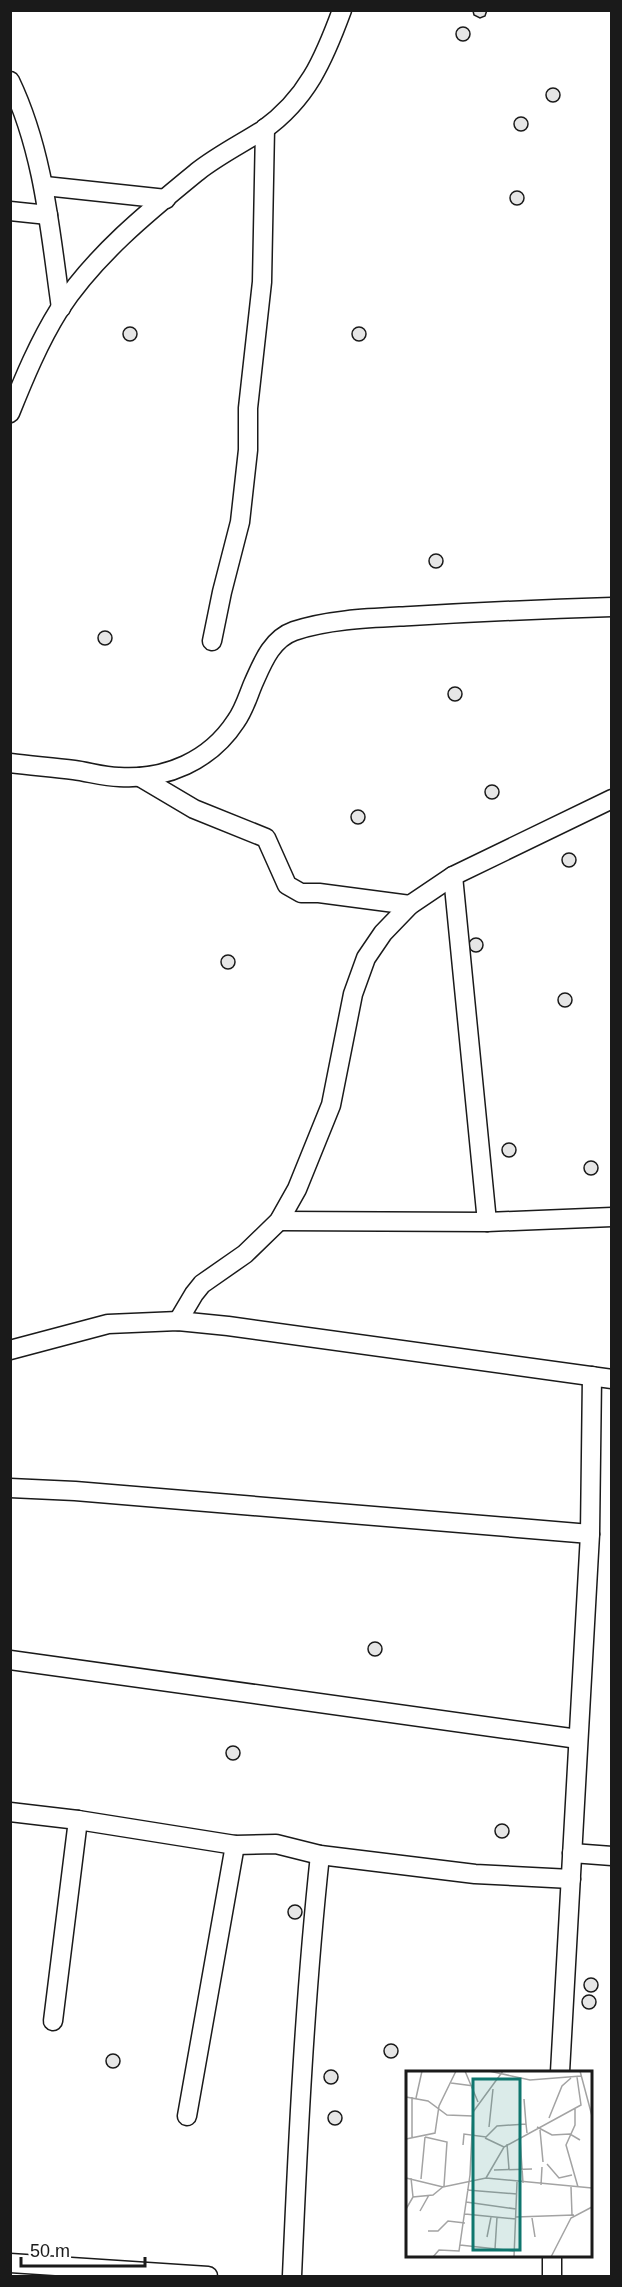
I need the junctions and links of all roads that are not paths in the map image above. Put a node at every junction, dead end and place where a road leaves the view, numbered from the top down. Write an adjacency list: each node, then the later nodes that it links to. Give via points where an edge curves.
1 (342, 10): 3 (street, via 305,90)
2 (12, 89): 4 (street)
3 (265, 128): 5 (street, via 199,170); 12 (street, via 262,282 248,408 248,450 240,522)
4 (45, 186): 5 (street); 7 (street)
5 (166, 199): 8 (street, via 117,241)
6 (10, 211): 7 (street)
7 (48, 215): 8 (street)
8 (61, 308): 9 (street)
9 (19, 373): 10 (street)
10 (10, 413)
11 (612, 607): 14 (street, via 371,619 293,632 274,645 262,662 237,720 214,747 167,774)
12 (212, 641)
13 (10, 764): 14 (street)
14 (140, 777): 17 (street, via 194,809 266,838 287,885 301,893)
15 (612, 799): 16 (street)
16 (453, 876): 17 (street); 20 (street)
17 (410, 905): 19 (street, via 366,958 353,994 332,1105 297,1189)
18 (612, 1217): 20 (street)
19 (279, 1221): 20 (street); 21 (street, via 245,1254 202,1284)
20 (487, 1222)
21 (178, 1321): 22 (street, via 108,1324); 23 (street)
22 (10, 1350)
23 (592, 1376): 24 (street); 26 (street)
24 (612, 1379)
25 (10, 1488): 26 (street)
26 (590, 1534): 28 (street)
27 (10, 1660): 28 (street)
28 (578, 1739): 32 (street)
29 (10, 1812): 30 (street)
30 (78, 1820): 31 (street); 36 (street)
31 (235, 1845): 33 (street, via 276,1844); 38 (street)
32 (572, 1853): 34 (street); 35 (street)
33 (320, 1855): 35 (street, via 475,1874); 42 (street, via 307,1986)
34 (612, 1856)
35 (571, 1879): 37 (street)
36 (53, 2021)
37 (560, 2071)
38 (187, 2116)
39 (552, 2257): 43 (street)
40 (10, 2264): 41 (street)
41 (208, 2277)
42 (292, 2277)
43 (552, 2277)

